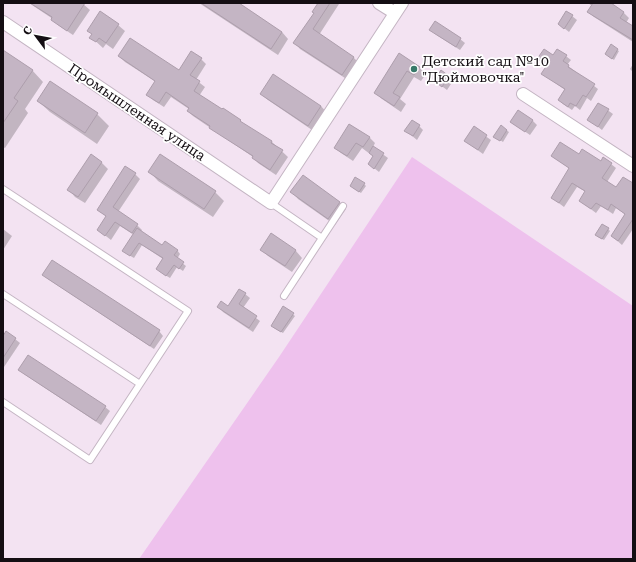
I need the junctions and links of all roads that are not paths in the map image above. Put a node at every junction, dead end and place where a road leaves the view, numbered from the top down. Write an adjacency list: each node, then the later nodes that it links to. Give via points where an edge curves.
1 (379, 3): 2 (street)
2 (398, 8): 7 (street)
3 (3, 22): 7 (street, Промышленная улица)
4 (523, 94): 5 (street)
5 (633, 166)
6 (3, 189): 12 (lane, via 188,311)
7 (271, 203): 9 (lane)
8 (343, 206): 9 (lane)
9 (322, 238): 11 (lane)
10 (3, 294): 12 (lane)
11 (284, 296)
12 (140, 384): 13 (lane, via 90,460)
13 (3, 402)

